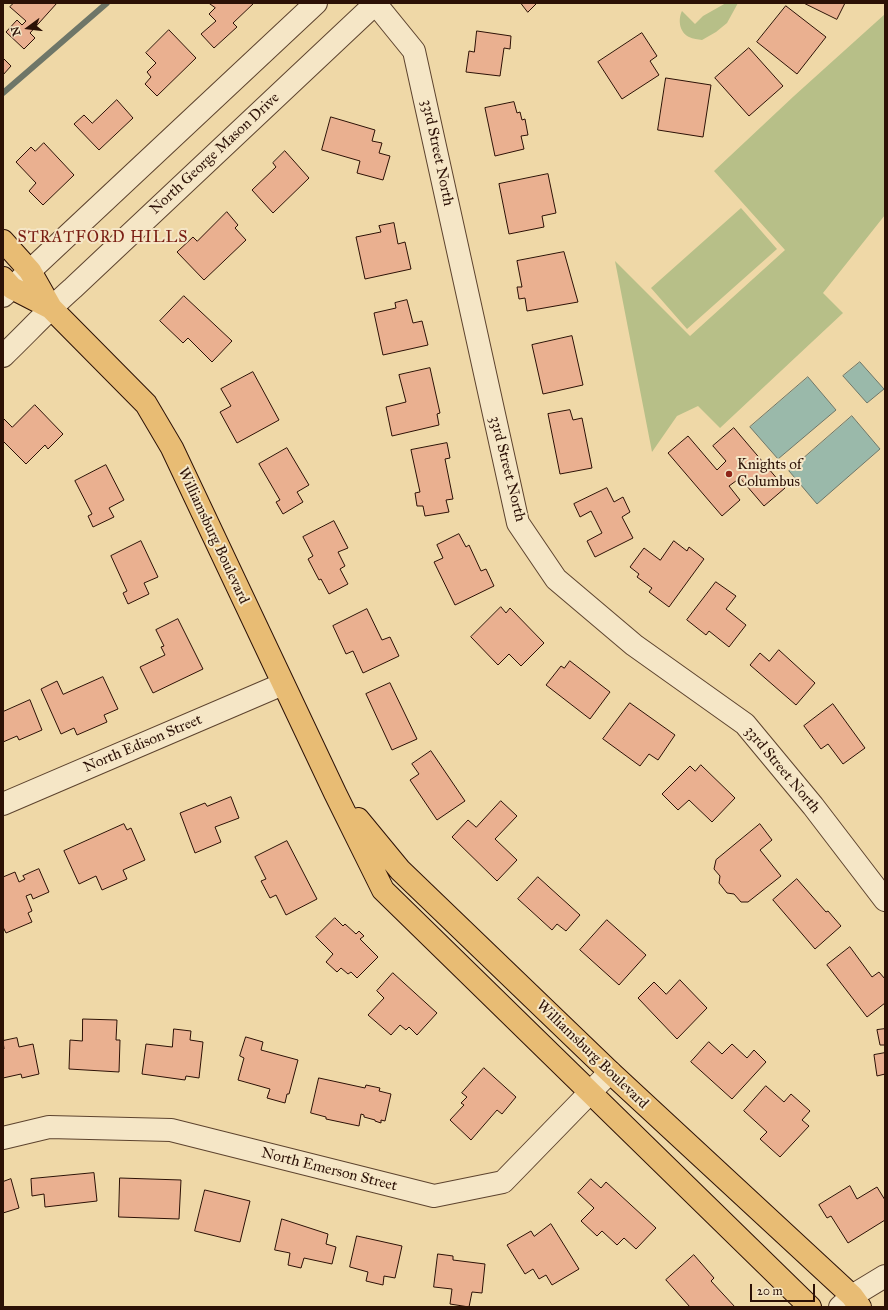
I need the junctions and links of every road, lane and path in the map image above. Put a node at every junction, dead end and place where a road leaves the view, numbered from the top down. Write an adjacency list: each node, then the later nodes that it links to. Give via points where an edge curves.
1 (316, 3): 4 (street)
2 (375, 3): 6 (street, North George Mason Drive); 11 (street, 33rd Street North, via 414,51 518,522 556,579 634,645 745,724 813,806)
3 (3, 241): 4 (main road, Williamsburg Boulevard)
4 (30, 271): 5 (street); 6 (main road, Williamsburg Boulevard)
5 (6, 287): 6 (main road, Williamsburg Boulevard)
6 (51, 308): 7 (street, North George Mason Drive); 8 (main road, Williamsburg Boulevard, via 146,404 172,448)
7 (3, 356)
8 (283, 684): 9 (main road, Williamsburg Boulevard); 10 (street, North Edison Street)
9 (335, 792): 12 (main road, Williamsburg Boulevard, via 400,870); 13 (main road, Williamsburg Boulevard, via 383,890)
10 (3, 804)
11 (885, 900)
12 (610, 1072): 13 (street, North Emerson Street); 16 (main road, Williamsburg Boulevard)
13 (590, 1092): 14 (street, North Emerson Street, via 503,1182 434,1196 171,1130 49,1127); 17 (main road, Williamsburg Boulevard)
14 (3, 1138)
15 (885, 1276): 16 (street)
16 (851, 1303)
17 (810, 1307)

